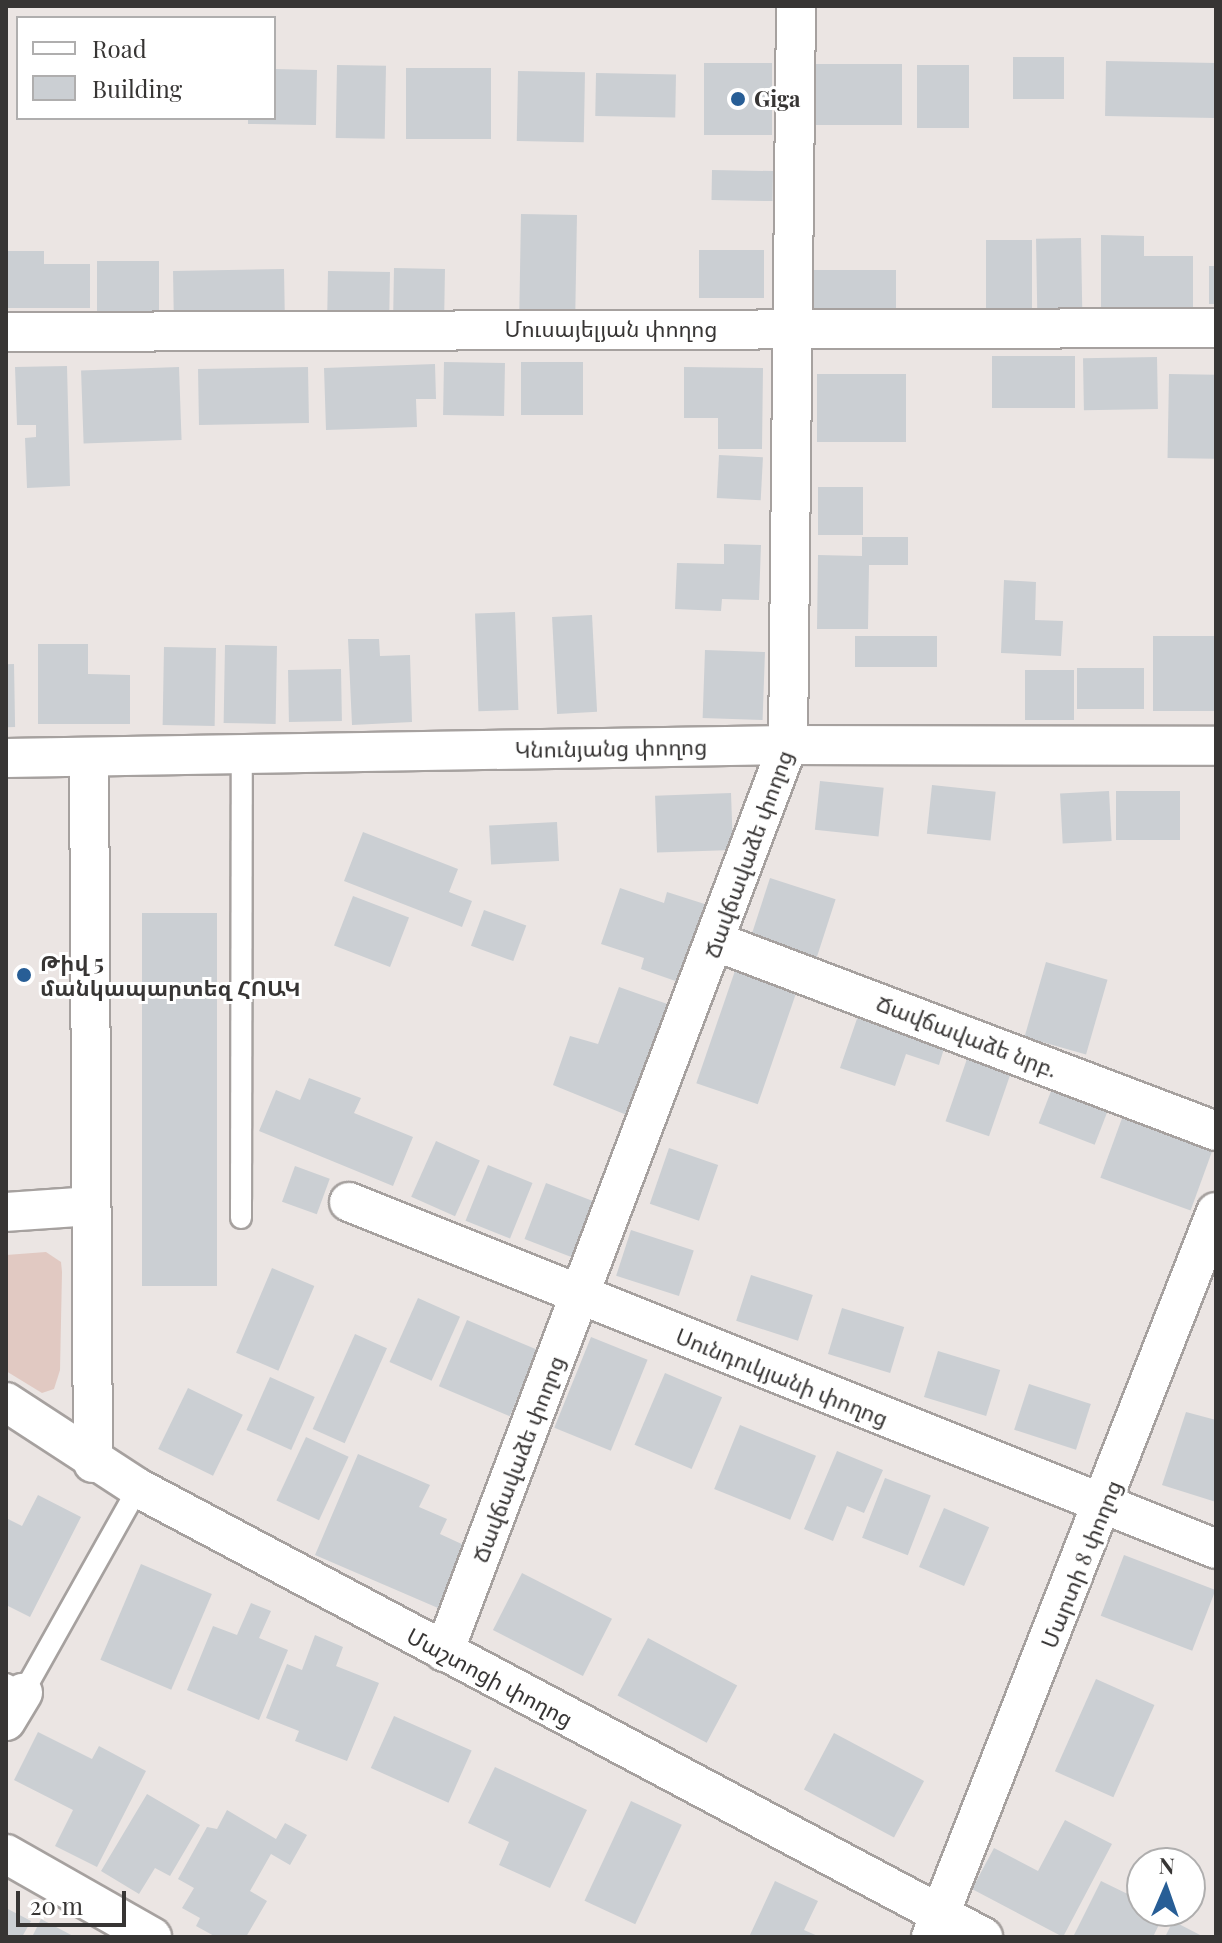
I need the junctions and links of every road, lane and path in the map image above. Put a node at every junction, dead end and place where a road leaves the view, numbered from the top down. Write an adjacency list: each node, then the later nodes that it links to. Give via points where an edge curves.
1 (796, 6): 3 (street, Ճավճավաձե փողոց)
2 (1216, 328): 3 (street, Մուսայելյան փողոց)
3 (790, 329): 4 (street, Մուսայելյան փողոց); 5 (street, Ճավճավաձե փողոց)
4 (6, 332)
5 (788, 745): 6 (street, Կնունյանց փողոց); 7 (street, Կնունյանց փողոց); 10 (street, Ճավճավաձե փողոց)
6 (1216, 746)
7 (242, 754): 8 (street, Կնունյանց փողոց); 16 (lane)
8 (89, 757): 9 (street, Կնունյանց փողոց); 13 (street)
9 (6, 758)
10 (717, 942): 11 (street, Ճավճավաձե նրբ.); 17 (street, Ճավճավաձե փողոց)
11 (1216, 1131)
12 (349, 1202): 17 (street, Սունդուկյանի փողոց)
13 (91, 1206): 14 (street); 19 (street)
14 (6, 1212)
15 (1216, 1212): 21 (street, Մարտի 8 փողոց)
16 (241, 1218)
17 (581, 1296): 21 (street, Սունդուկյանի փողոց); 23 (street, Ճավճավաձե փողոց)
18 (6, 1402): 19 (street, Մաշտոցի փողոց)
19 (93, 1463): 20 (street, Մաշտոցի փողոց)
20 (138, 1488): 23 (street, Մաշտոցի փողոց); 24 (lane)
21 (1105, 1505): 22 (street, Սունդուկյանի փողոց); 26 (street, Մարտի 8 փողոց)
22 (1216, 1549)
23 (444, 1652): 26 (street, Մաշտոցի փողոց)
24 (12, 1699)
25 (6, 1854): 27 (street)
26 (936, 1926): 28 (street, Մաշտոցի փողոց)
27 (152, 1937)
28 (983, 1937)

